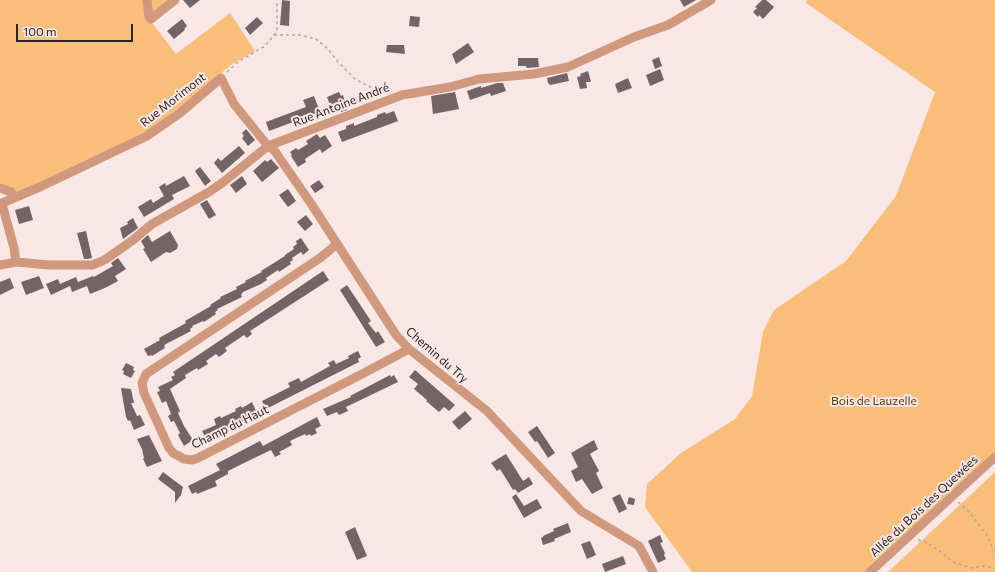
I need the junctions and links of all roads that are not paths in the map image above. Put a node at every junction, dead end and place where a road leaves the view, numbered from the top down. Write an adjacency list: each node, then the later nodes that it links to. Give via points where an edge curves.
1 (147, 0): 2 (street, via 151,19)
2 (175, 0)
3 (711, 0): 5 (street, Rue Antoine André, via 668,25 634,37 568,67 534,74 479,79 450,88 402,95)
4 (221, 78): 5 (street, Chemin du Try, via 234,104); 7 (street, Rue Morimont, via 180,113 147,136)
5 (268, 146): 9 (street, Chemin du Try, via 274,150); 10 (street, Rue Antoine André, via 222,183 152,224 106,259 92,265)
6 (0, 188): 7 (street)
7 (16, 197): 8 (street, Rue Morimont)
8 (1, 204): 10 (street)
9 (337, 244): 12 (street, Chemin du Try, via 396,335); 12 (street, Champ du Haut, via 320,258 146,374 142,383 144,393 169,448 184,459 198,458)
10 (16, 262): 11 (street, Rue Antoine André)
11 (0, 265)
12 (409, 349): 14 (street, Chemin du Try, via 487,412 581,511 639,546)
13 (995, 457): 15 (street, Allée du Bois des Quewées)
14 (653, 572)
15 (870, 572)

